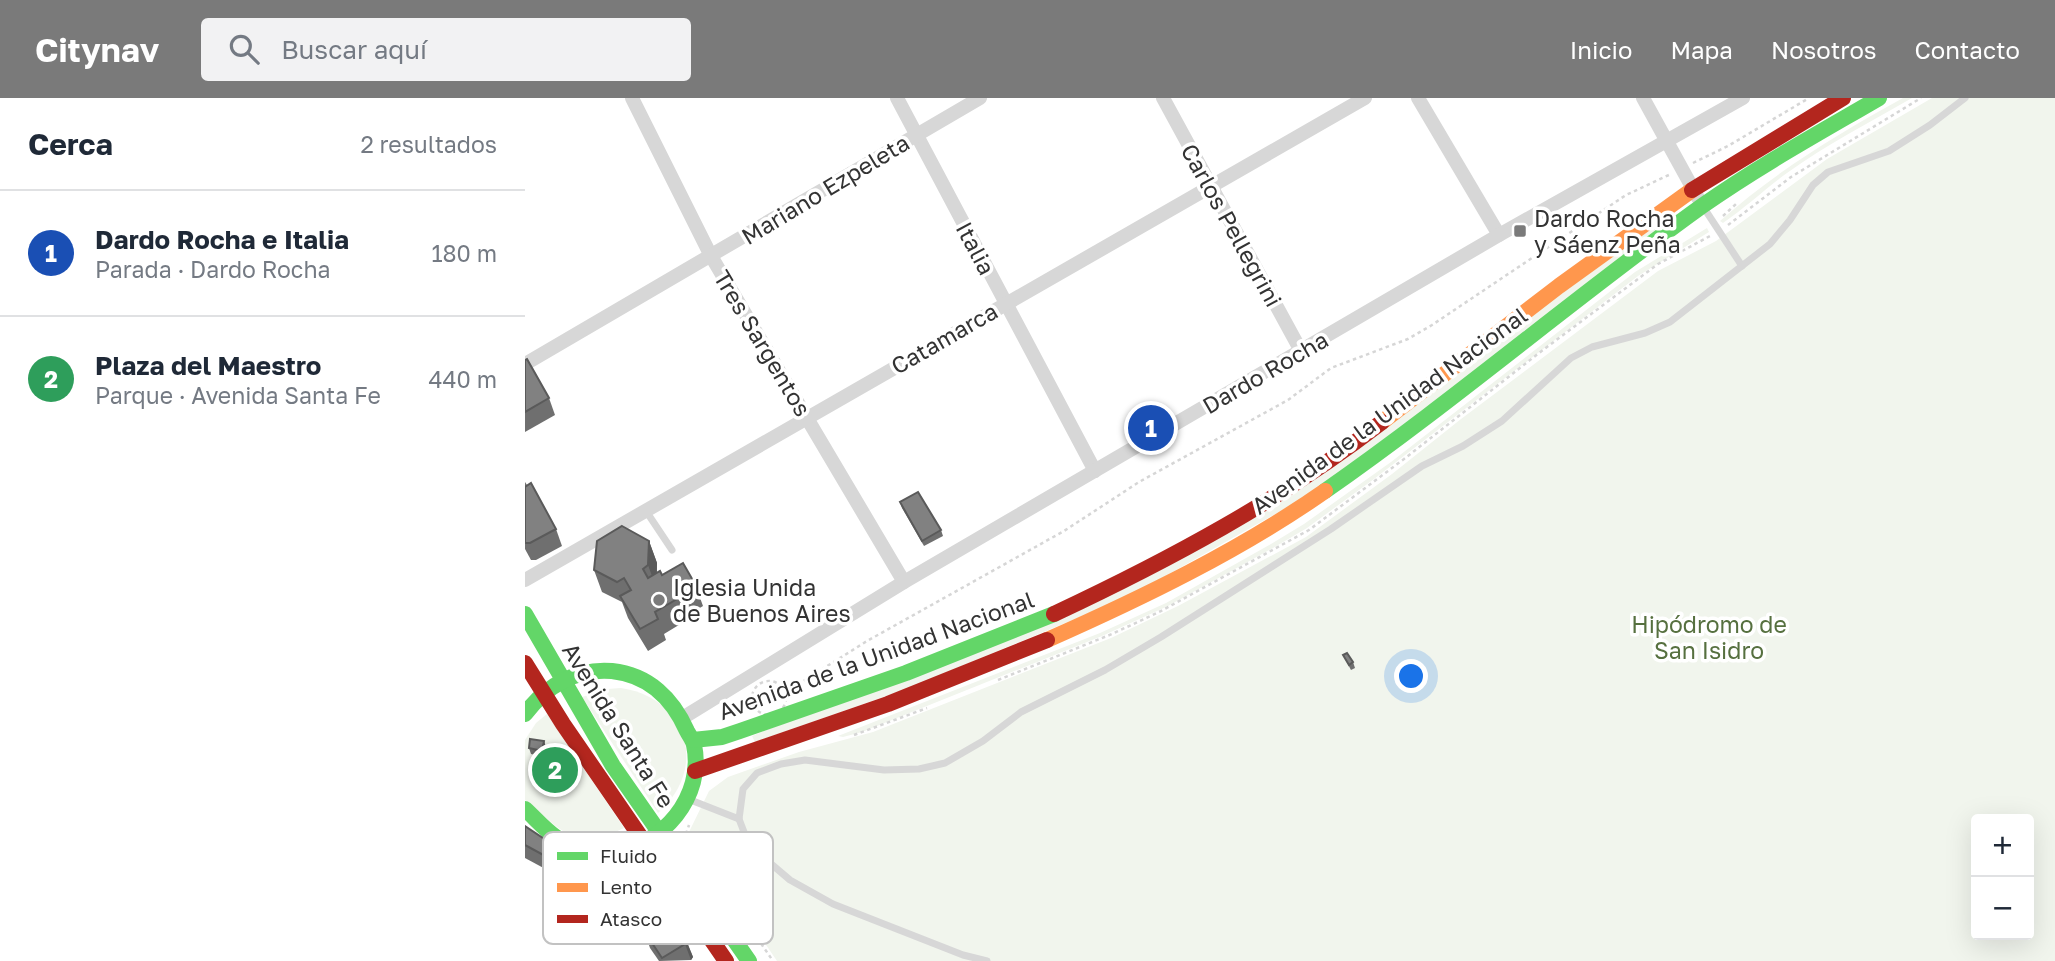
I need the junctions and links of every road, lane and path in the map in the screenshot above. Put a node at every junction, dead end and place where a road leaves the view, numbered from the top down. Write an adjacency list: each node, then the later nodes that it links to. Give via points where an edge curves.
1 (632, 98): 20 (street, Tres Sargentos)
2 (897, 98): 13 (street, Italia)
3 (980, 98): 13 (street, Mariano Ezpeleta)
4 (1163, 98): 16 (street, Carlos Pellegrini)
5 (1365, 98): 16 (street, Catamarca)
6 (1418, 98): 19 (street)
7 (1643, 98): 14 (street)
8 (1743, 98): 14 (street, Dardo Rocha)
9 (1809, 98): 15 (path)
10 (1843, 98): 17 (main road, Avenida de la Unidad Nacional)
11 (1879, 98): 18 (main road, Avenida de la Unidad Nacional)
12 (1965, 98): 21 (lane, via 1889,151 1828,172 1813,185 1770,244)
13 (916, 135): 20 (street, Mariano Ezpeleta); 22 (street, Italia)
14 (1669, 141): 15 (street); 19 (street, Dardo Rocha)
15 (1682, 168): 17 (street); 34 (path, via 1626,195 1408,339 1331,368 1288,400 1139,482 1064,531 866,641)
16 (1210, 186): 22 (street, Catamarca); 23 (street, Carlos Pellegrini)
17 (1693, 189): 18 (street); 38 (main road, Avenida de la Unidad Nacional, via 1351,446 1272,498 1151,566 1040,621 946,658 740,732)
18 (1703, 206): 21 (lane); 39 (main road, Avenida de la Unidad Nacional, via 1438,408 1311,501 1256,535 1099,618 992,664)
19 (1499, 235): 23 (street, Dardo Rocha)
20 (711, 257): 24 (street, Mariano Ezpeleta); 25 (street, Tres Sargentos)
21 (1742, 266): 43 (lane, via 1670,322 1571,358 1502,421 1422,466 1161,637 1021,712 945,763 884,770 805,760 781,764 757,773 743,789)
22 (1006, 303): 25 (street, Catamarca); 26 (street, Italia)
23 (1301, 351): 26 (street, Dardo Rocha)
24 (525, 364)
25 (806, 417): 27 (street, Catamarca); 30 (street, Tres Sargentos)
26 (1095, 471): 30 (street, Dardo Rocha)
27 (646, 510): 28 (lane); 29 (street, Catamarca)
28 (672, 550)
29 (525, 580)
30 (904, 582): 37 (street, Dardo Rocha)
31 (525, 614): 33 (main road, Avenida Santa Fe)
32 (525, 663): 35 (main road, Avenida Santa Fe)
33 (562, 680): 35 (main road); 37 (main road, via 601,670 621,672 657,688); 46 (main road, Avenida Santa Fe)
34 (786, 692): 34 (path, via 786,703 774,715 758,711 752,702 753,690 761,682 773,680)
35 (543, 694): 36 (main road); 45 (main road, Avenida Santa Fe)
36 (525, 714)
37 (684, 717): 38 (main road)
38 (692, 740): 39 (main road)
39 (695, 771): 40 (main road)
40 (687, 799): 42 (main road); 43 (lane)
41 (525, 809): 44 (main road)
42 (677, 817): 47 (main road); 48 (path)
43 (739, 819): 49 (lane)
44 (544, 832)
45 (637, 832)
46 (659, 832)
47 (662, 832)
48 (687, 832)
49 (744, 832)
50 (773, 865): 57 (lane, via 833,904)
51 (711, 944): 54 (main road, Avenida Santa Fe)
52 (737, 944): 55 (main road, Avenida Santa Fe)
53 (762, 944): 56 (path)
54 (722, 960)
55 (749, 961)
56 (773, 961)
57 (987, 961)

